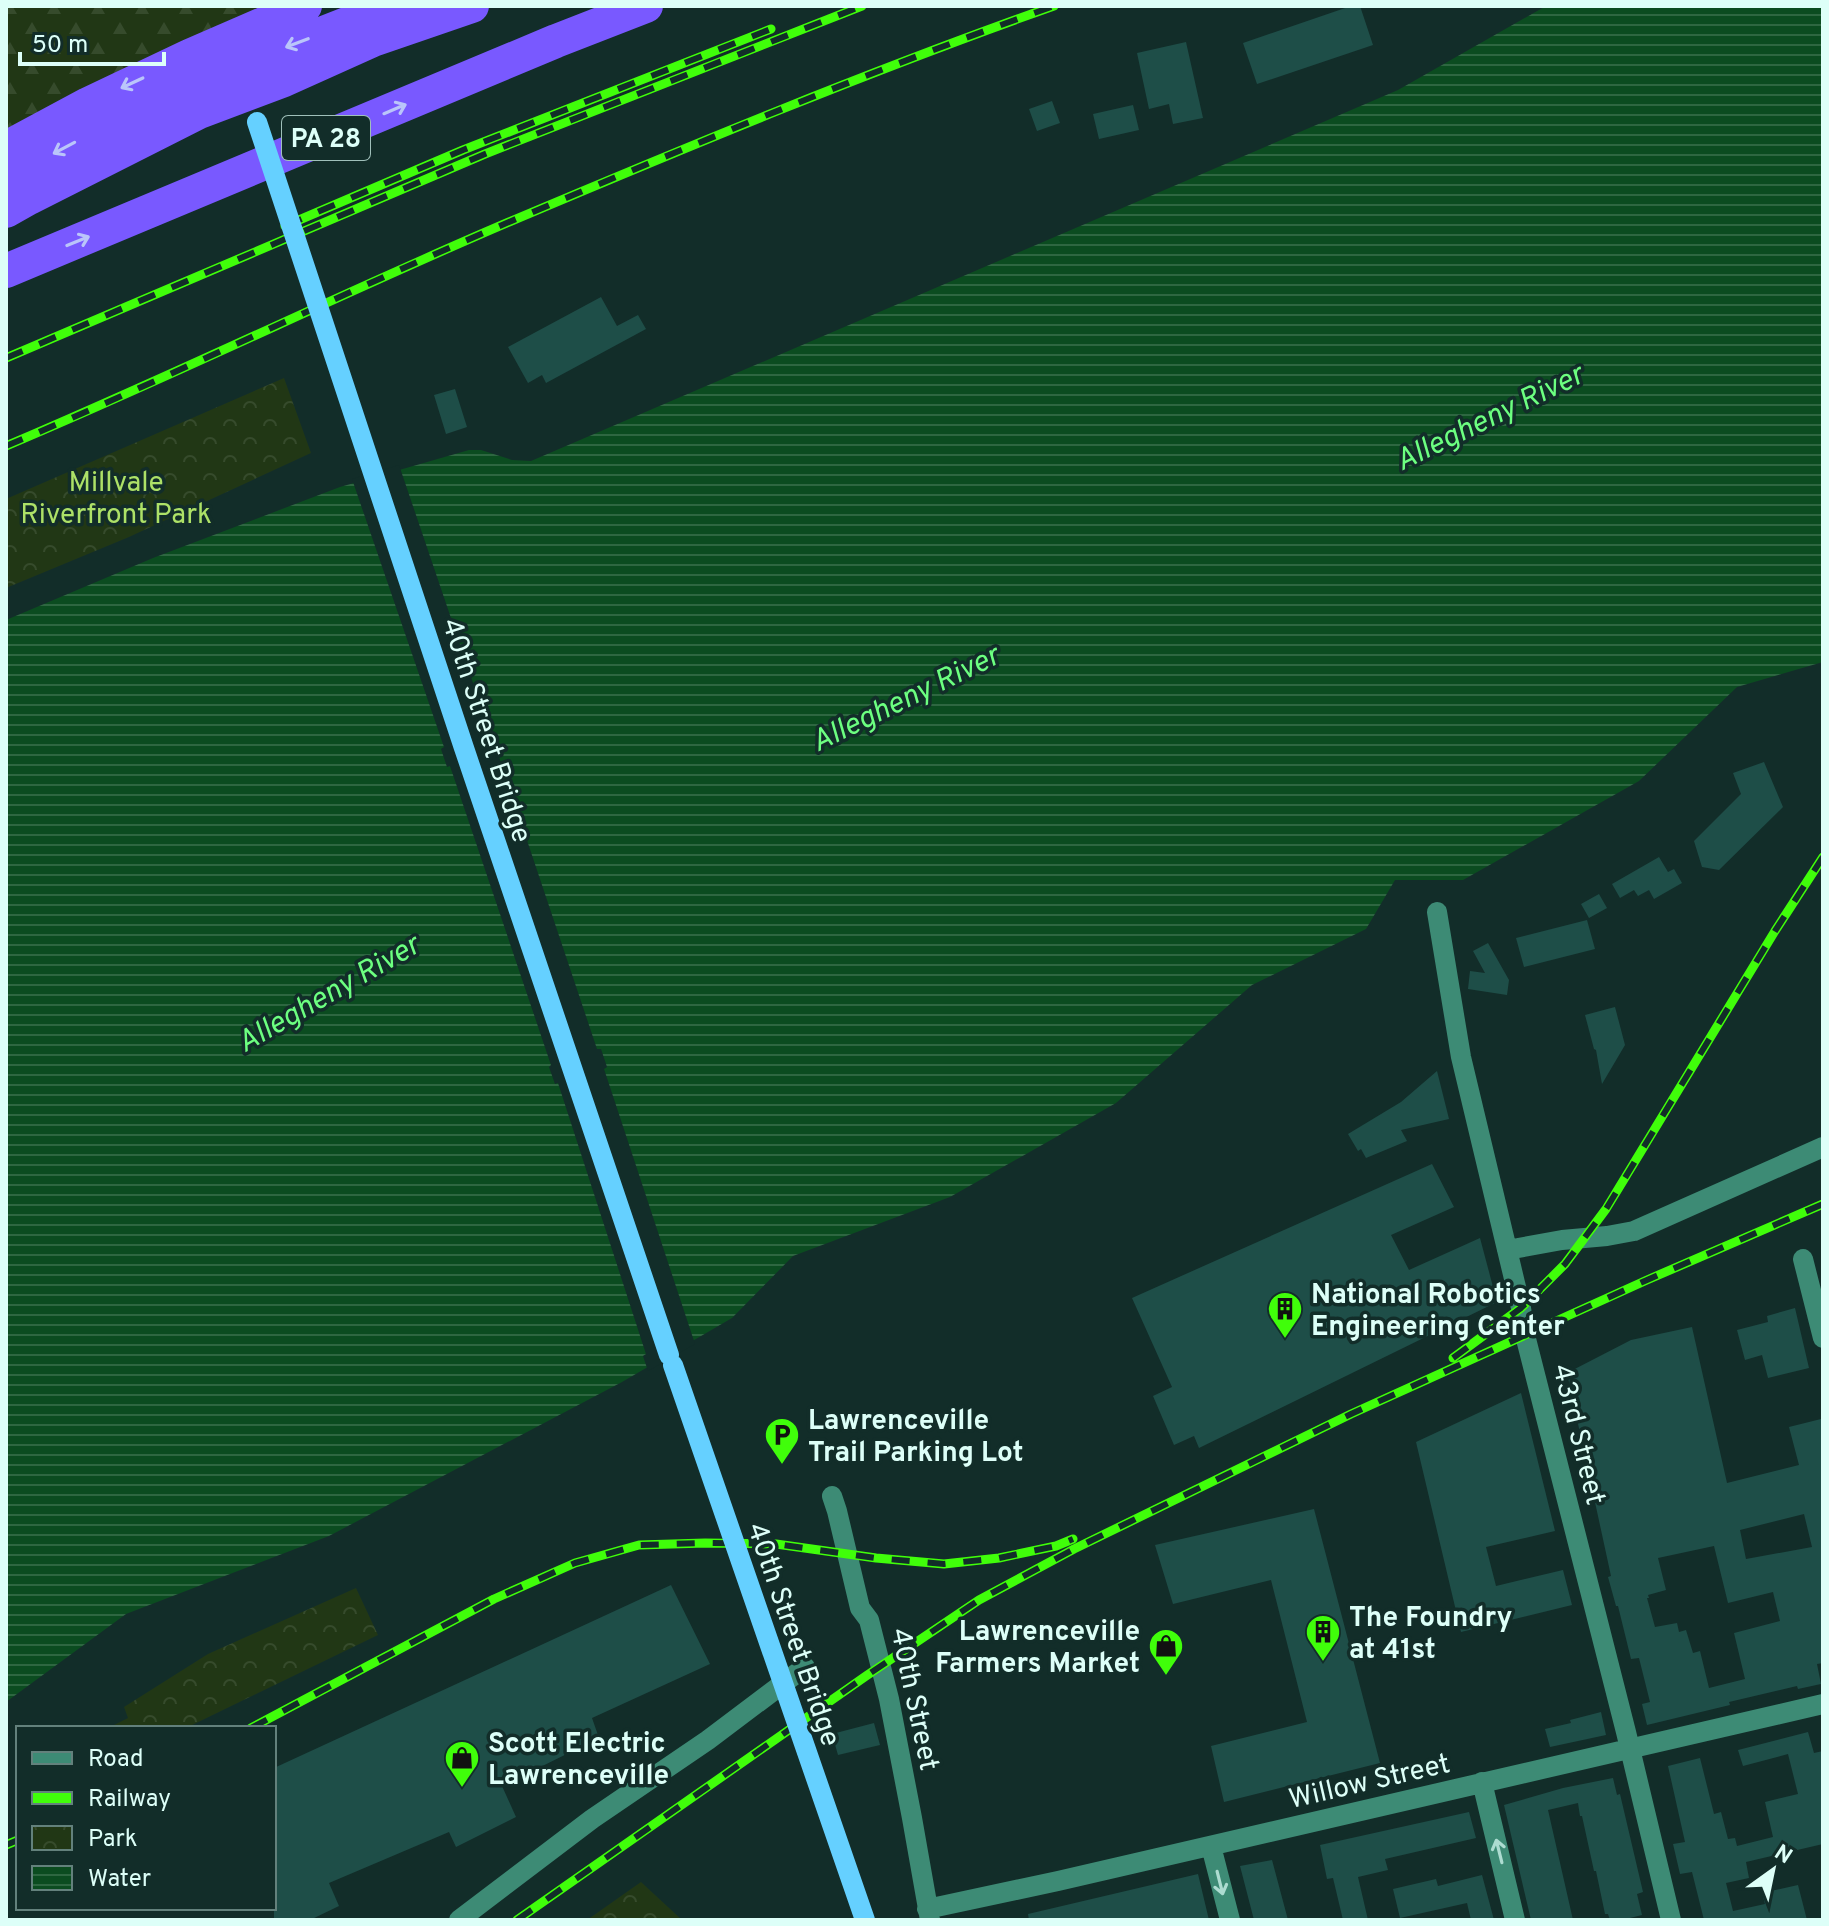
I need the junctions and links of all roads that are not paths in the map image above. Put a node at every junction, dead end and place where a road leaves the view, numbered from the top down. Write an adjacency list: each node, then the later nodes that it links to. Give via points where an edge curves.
1 (305, 6): 7 (highway, one-way to 7, via 88,104)
2 (402, 6): 5 (highway)
3 (472, 6): 9 (highway, via 373,40 199,112)
4 (646, 6): 10 (highway, PA 28, one-way to 4)
5 (372, 12): 8 (highway, one-way to 8, via 188,86)
6 (257, 122): 24 (main road, 40th Street Bridge, bridge, via 671,1360)
7 (6, 148)
8 (6, 178)
9 (6, 211)
10 (6, 271)
11 (1437, 912): 13 (street, 43rd Street, via 1461,1057)
12 (1823, 1147): 13 (street, via 1634,1231)
13 (1507, 1250): 19 (street, 43rd Street)
14 (1803, 1259): 15 (street)
15 (1823, 1338)
16 (832, 1496): 22 (street, 40th Street, via 889,1699)
17 (805, 1667): 23 (street)
18 (1823, 1704): 19 (street, Willow Street)
19 (1631, 1749): 20 (street, Willow Street); 27 (street, 43rd Street)
20 (1482, 1782): 21 (street, Willow Street); 26 (street, one-way to 20)
21 (1211, 1846): 22 (street, Willow Street); 25 (street, one-way to 25)
22 (928, 1914)
23 (459, 1920)
24 (865, 1920)
25 (1230, 1920)
26 (1515, 1920)
27 (1671, 1920)

